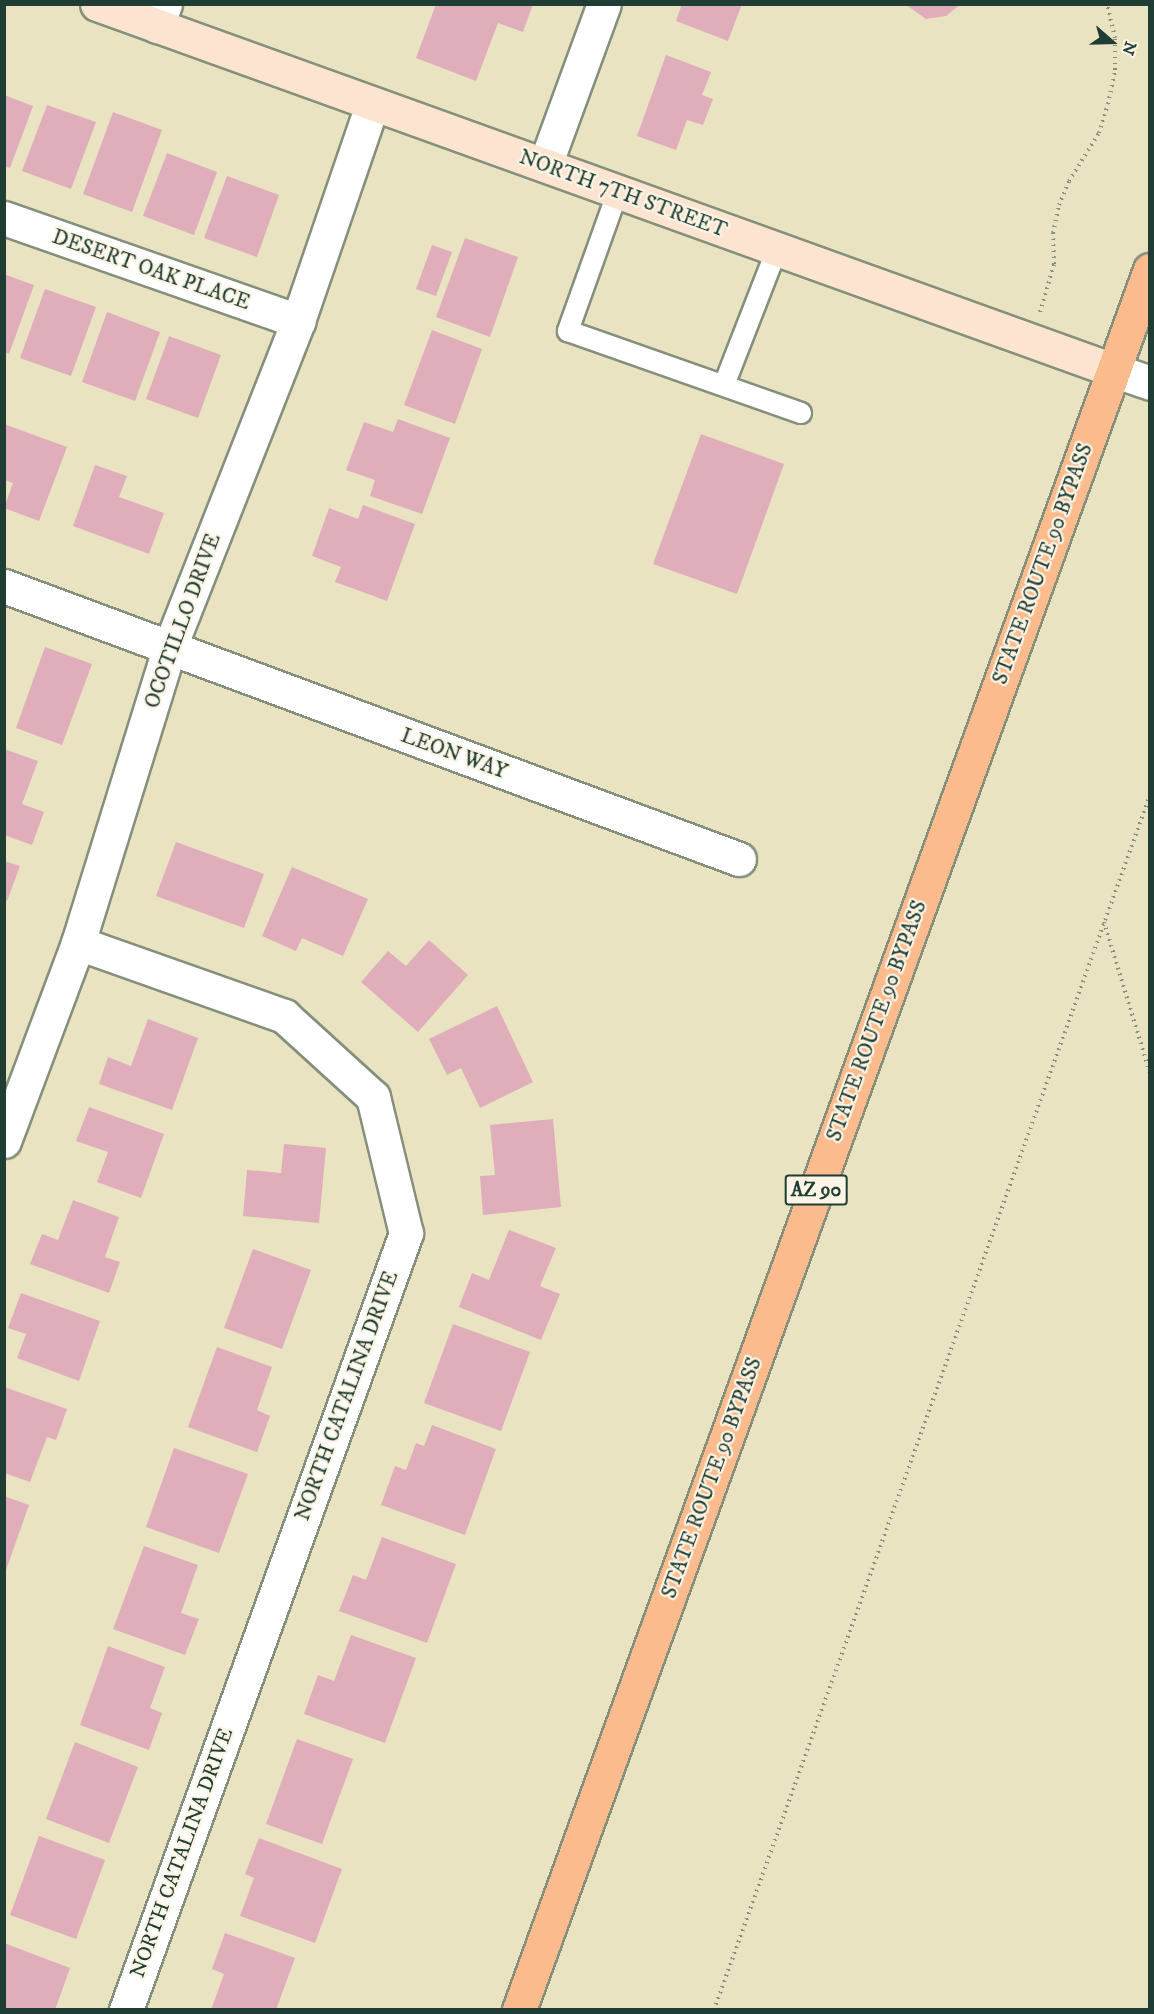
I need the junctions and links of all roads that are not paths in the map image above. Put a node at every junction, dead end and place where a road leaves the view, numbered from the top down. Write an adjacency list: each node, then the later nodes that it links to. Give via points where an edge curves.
1 (98, 4): 3 (main road, NORTH 7TH STREET)
2 (604, 4): 5 (street)
3 (161, 15): 4 (main road, NORTH 7TH STREET)
4 (372, 105): 5 (main road, NORTH 7TH STREET); 10 (street, OCOTILLO DRIVE)
5 (545, 165): 6 (main road, NORTH 7TH STREET)
6 (618, 191): 8 (main road, NORTH 7TH STREET); 13 (lane, via 568,331)
7 (4, 218): 10 (street, DESERT OAK PLACE)
8 (777, 249): 11 (main road, NORTH 7TH STREET); 13 (lane)
9 (1149, 270): 11 (highway, STATE ROUTE 90 BYPASS / AZ 90)
10 (298, 321): 16 (street, OCOTILLO DRIVE)
11 (1113, 370): 12 (street, NORTH 7TH STREET); 21 (highway, STATE ROUTE 90 BYPASS / AZ 90)
12 (1149, 383)
13 (724, 386): 14 (lane)
14 (801, 413)
15 (4, 586): 16 (street, LEON WAY)
16 (169, 649): 17 (street, LEON WAY); 18 (street, OCOTILLO DRIVE)
17 (739, 858)
18 (78, 943): 19 (street, OCOTILLO DRIVE); 20 (street, NORTH CATALINA DRIVE, via 284,1016 372,1097 406,1233)
19 (4, 1141)
20 (126, 2010)
21 (519, 2010)

